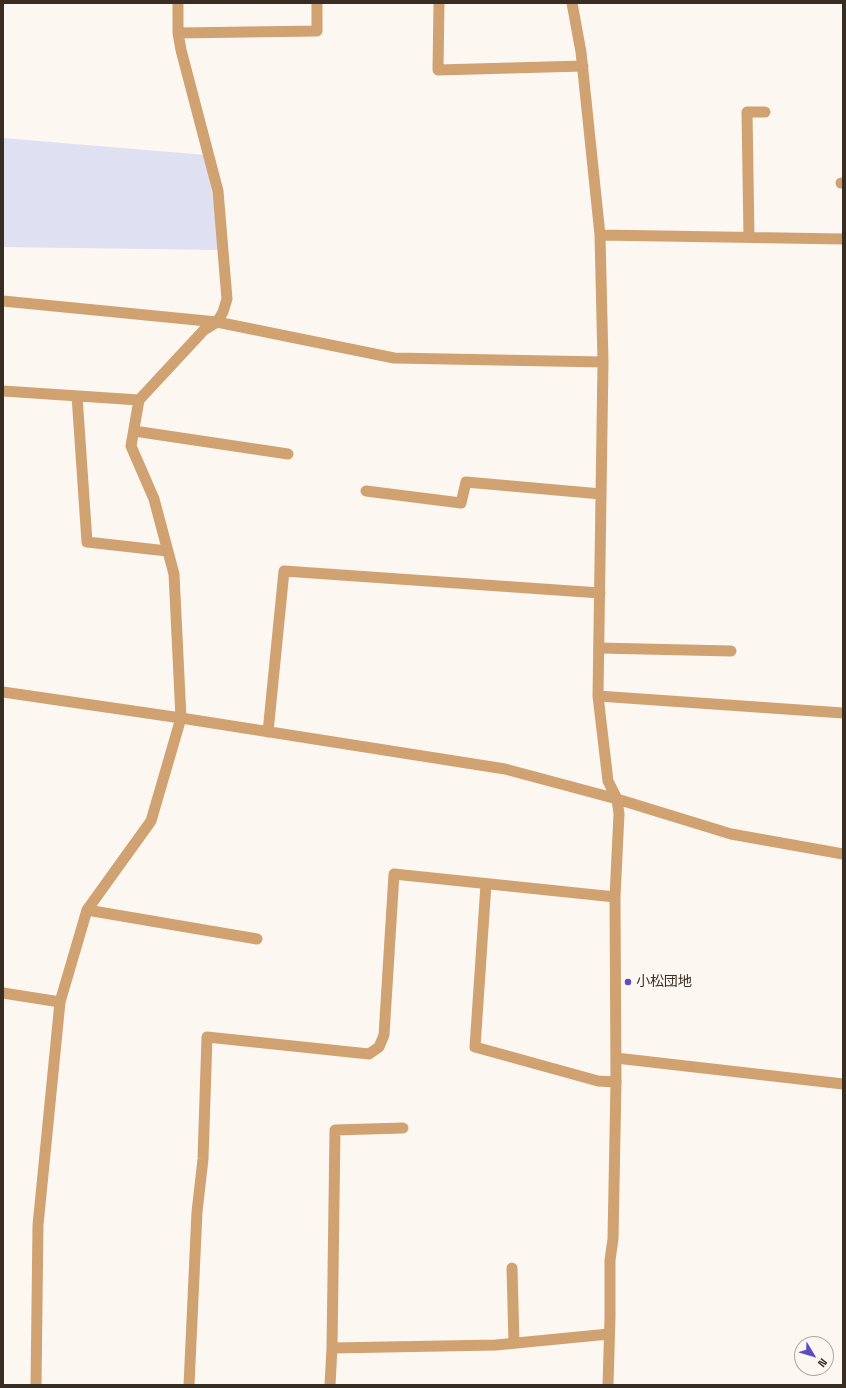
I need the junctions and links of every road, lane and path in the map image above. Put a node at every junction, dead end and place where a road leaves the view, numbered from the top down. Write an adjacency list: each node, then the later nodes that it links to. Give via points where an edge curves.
1 (178, 3): 5 (street)
2 (317, 3): 5 (street, via 317,32)
3 (439, 3): 6 (street, via 438,70)
4 (572, 3): 6 (street)
5 (178, 33): 12 (street, via 218,190 227,299)
6 (583, 66): 8 (street)
7 (765, 112): 9 (street, via 747,112)
8 (600, 235): 9 (street); 13 (street)
9 (749, 237): 10 (street)
10 (843, 239)
11 (3, 301): 12 (street)
12 (217, 322): 13 (street, via 394,358); 16 (street, via 204,330)
13 (603, 362): 20 (street)
14 (3, 391): 15 (street)
15 (76, 396): 16 (street); 21 (street, via 87,542)
16 (139, 400): 17 (street)
17 (134, 431): 18 (street); 21 (street, via 131,446 154,499)
18 (288, 454)
19 (366, 491): 20 (street, via 461,503 466,482)
20 (601, 494): 22 (street)
21 (167, 551): 28 (street, via 174,574)
22 (600, 593): 23 (street); 29 (street, via 284,571)
23 (599, 648): 24 (street); 26 (street)
24 (731, 650)
25 (3, 692): 28 (street)
26 (598, 696): 27 (street); 30 (street, via 608,781)
27 (843, 712)
28 (181, 718): 29 (street); 34 (street, via 151,821)
29 (268, 732): 30 (street, via 505,769)
30 (616, 799): 31 (street, via 731,834); 33 (street, via 619,814)
31 (843, 854)
32 (486, 884): 33 (street); 39 (street, via 475,1047 598,1081); 47 (street, via 394,874 384,1035 379,1047 369,1054 207,1037)
33 (615, 897): 38 (street)
34 (87, 910): 35 (street); 37 (street)
35 (257, 939)
36 (3, 993): 37 (street)
37 (60, 1002): 46 (street, via 38,1224)
38 (616, 1058): 39 (street); 40 (street)
39 (616, 1082): 43 (street, via 614,1239 610,1260)
40 (843, 1084)
41 (403, 1128): 45 (street, via 335,1130)
42 (512, 1268): 44 (street)
43 (609, 1334): 44 (street); 49 (street)
44 (514, 1343): 45 (street)
45 (332, 1348): 48 (street)
46 (36, 1385)
47 (190, 1385)
48 (330, 1385)
49 (608, 1385)

